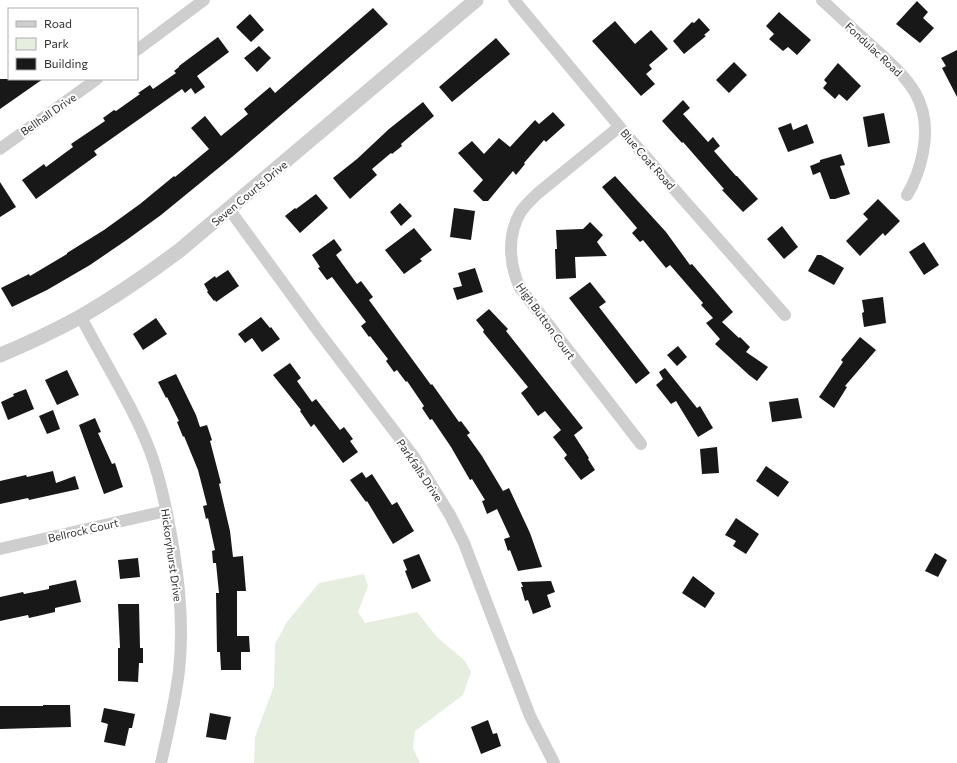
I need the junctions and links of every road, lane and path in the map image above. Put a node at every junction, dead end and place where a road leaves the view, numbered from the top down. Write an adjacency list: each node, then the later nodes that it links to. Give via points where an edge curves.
1 (204, 0): 5 (street)
2 (476, 0): 10 (street, Seven Courts Drive)
3 (514, 0): 7 (street, Blue Coat Road)
4 (822, 0): 9 (street, Fondulac Road, via 908,81 921,105 925,117 924,147 918,172)
5 (138, 49)
6 (96, 80): 8 (street, Bellhall Drive)
7 (619, 127): 11 (street, Blue Coat Road); 14 (street, High Button Court, via 527,204 515,224 511,257 512,268 520,288)
8 (0, 149)
9 (906, 195)
10 (229, 209): 12 (street, Seven Courts Drive, via 139,280); 18 (street, Parkfalls Drive, via 414,457 450,515 464,543 525,703)
11 (785, 315)
12 (81, 317): 13 (street, Seven Courts Drive); 15 (street, Hickoryhurst Drive, via 150,451)
13 (0, 355)
14 (640, 444)
15 (166, 511): 16 (street, Bellrock Court); 17 (street, Hickoryhurst Drive, via 171,529 180,602 180,640 176,692)
16 (0, 549)
17 (161, 763)
18 (554, 763)

